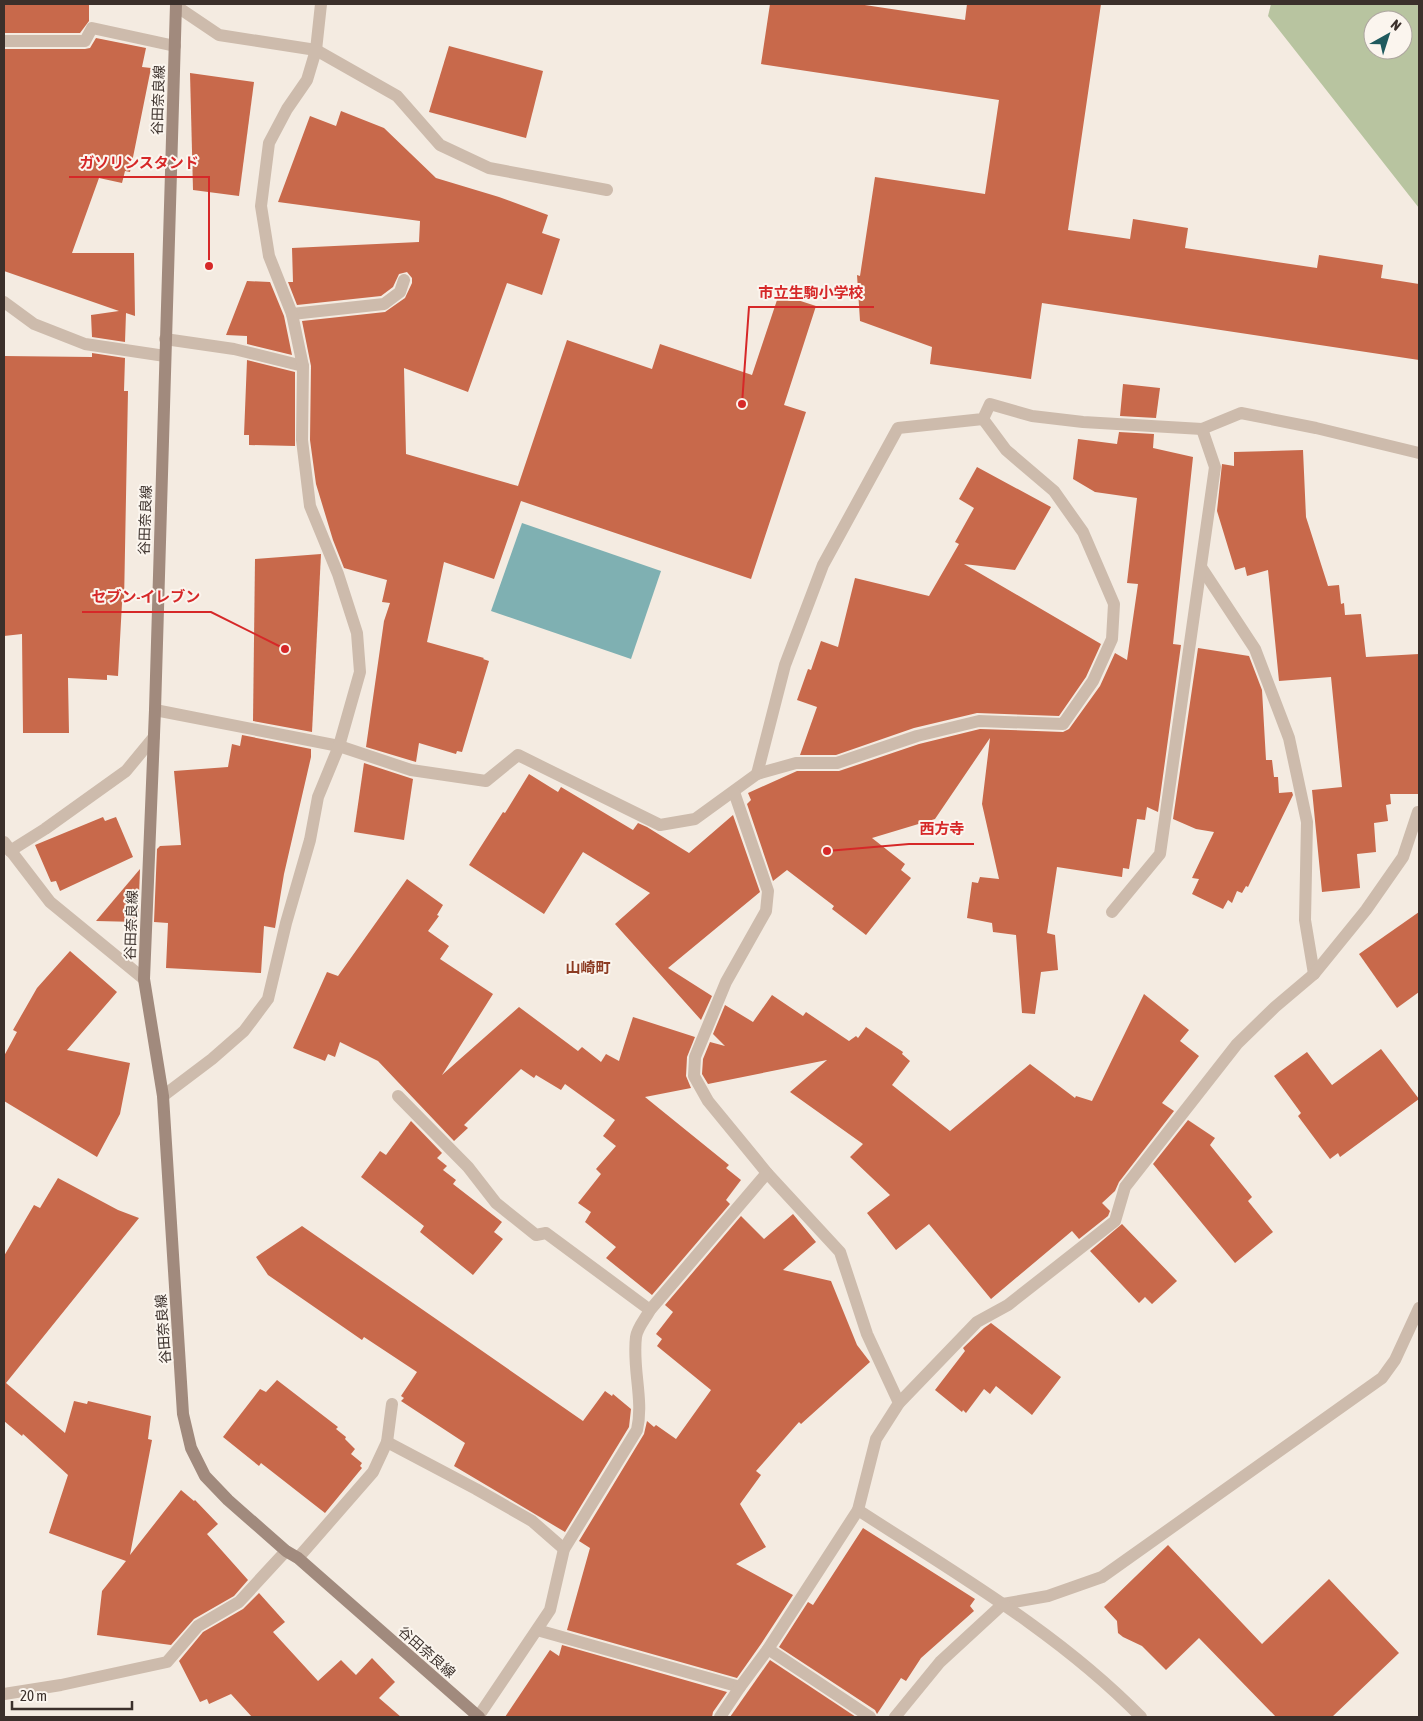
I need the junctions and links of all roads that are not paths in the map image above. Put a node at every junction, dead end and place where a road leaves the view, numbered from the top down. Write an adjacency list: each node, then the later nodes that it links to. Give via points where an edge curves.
1 (321, 4): 5 (street)
2 (176, 5): 4 (main road, 谷田奈良線); 5 (street, via 219,35)
3 (4, 41): 4 (street, via 85,41 92,28)
4 (175, 46): 10 (main road, 谷田奈良線)
5 (316, 50): 6 (street, via 396,96 440,145 489,168); 9 (street, via 306,80 269,144 261,206 269,256)
6 (608, 190)
7 (404, 280): 9 (street, via 400,292 384,304)
8 (4, 302): 11 (street, via 34,324 85,344)
9 (292, 314): 12 (street)
10 (165, 339): 11 (main road, 谷田奈良線); 12 (street, via 234,349)
11 (165, 356): 17 (main road, 谷田奈良線)
12 (303, 366): 19 (street, via 302,440 310,506 358,633 360,672)
13 (983, 419): 14 (street, via 990,404 1032,416); 20 (street, via 898,428 823,564 785,665); 20 (street, via 1006,450 1054,491 1083,532 1114,604 1112,639 1093,680 1064,724 979,721 917,736 837,763 796,763)
14 (1202, 429): 15 (street, via 1241,413); 16 (street, via 1215,467)
15 (1419, 453)
16 (1201, 567): 24 (street, via 1160,854); 25 (street, via 1255,649 1289,738 1307,822 1305,920)
17 (155, 710): 18 (main road, 谷田奈良線); 19 (street)
18 (154, 737): 23 (street, via 126,771 45,829); 26 (main road, 谷田奈良線)
19 (339, 746): 21 (street, via 411,770 486,781 518,755 660,825 695,819); 27 (street, via 318,797 310,840 268,999 244,1031)
20 (757, 774): 21 (street)
21 (734, 792): 29 (street, via 768,891 766,911 726,982 695,1057 694,1076 708,1101)
22 (1419, 812): 25 (street, via 1403,857 1366,910)
23 (7, 847): 26 (street, via 50,902)
24 (1112, 912)
25 (1314, 974): 32 (street, via 1237,1044 1125,1187 1115,1221 1008,1305 977,1322)
26 (144, 979): 27 (main road, 谷田奈良線)
27 (163, 1096): 37 (main road, 谷田奈良線, via 183,1414 191,1448 205,1476)
28 (398, 1096): 31 (street, via 468,1167 496,1203 536,1235 546,1233)
29 (767, 1173): 31 (street); 32 (street, via 840,1252 866,1334)
30 (1419, 1308): 39 (street, via 1395,1360 1374,1384 1102,1577 1048,1596)
31 (650, 1310): 36 (street, via 636,1335 640,1416 637,1430)
32 (899, 1403): 35 (street, via 876,1439)
33 (392, 1404): 34 (street)
34 (387, 1442): 36 (street, via 532,1521); 38 (street, via 373,1472)
35 (858, 1510): 39 (street); 41 (street)
36 (564, 1549): 40 (street, via 550,1610)
37 (286, 1551): 38 (main road, 谷田奈良線); 43 (street, via 239,1602 198,1626 167,1662)
38 (298, 1558): 44 (main road, 谷田奈良線)
39 (1003, 1604): 47 (street, via 940,1662); 48 (street, via 1077,1659)
40 (537, 1630): 42 (street); 44 (street)
41 (768, 1649): 42 (street); 46 (street)
42 (740, 1687): 45 (street)
43 (4, 1694)
44 (478, 1717)
45 (720, 1717)
46 (870, 1717)
47 (895, 1717)
48 (1141, 1717)

